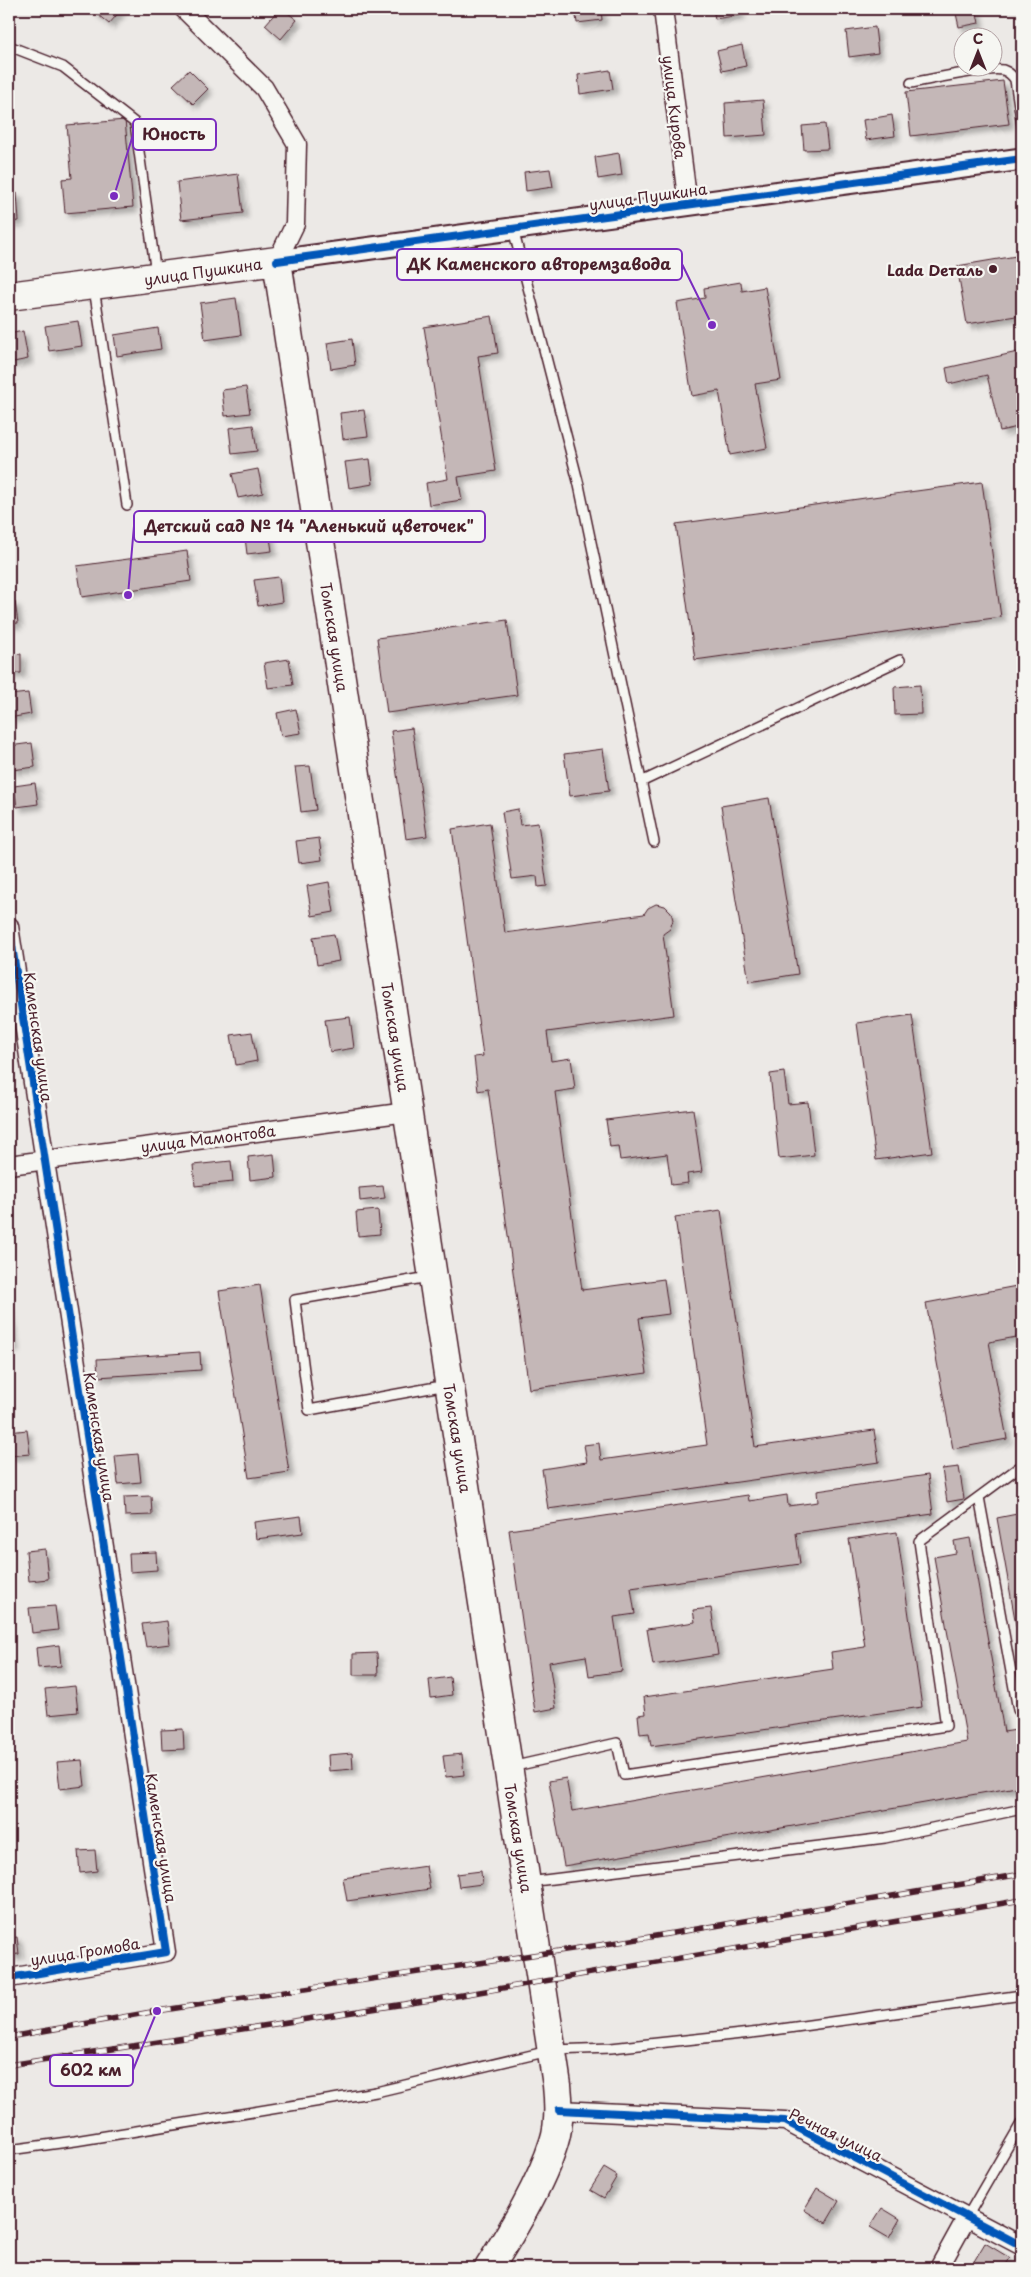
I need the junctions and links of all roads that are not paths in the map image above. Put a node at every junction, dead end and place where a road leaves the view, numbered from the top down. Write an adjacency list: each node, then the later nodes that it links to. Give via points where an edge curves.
1 (184, 9): 9 (street, via 264,88 298,144 295,224)
2 (663, 9): 7 (street, улица Кирова)
3 (9, 46): 10 (lane, via 63,67 135,123)
4 (911, 83): 5 (lane, via 1003,70 1015,80)
5 (1022, 125)
6 (1022, 159): 7 (street, улица Пушкина)
7 (688, 205): 8 (street, улица Пушкина)
8 (513, 228): 9 (street, улица Пушкина); 15 (lane, via 579,485)
9 (277, 261): 10 (main road, улица Пушкина); 18 (main road, Томская улица)
10 (157, 277): 11 (main road, улица Пушкина)
11 (94, 285): 12 (main road, улица Пушкина); 13 (lane)
12 (9, 296)
13 (127, 505)
14 (900, 660): 15 (lane)
15 (641, 782): 16 (lane)
16 (654, 842)
17 (9, 926): 19 (street, Каменская улица)
18 (407, 1112): 19 (street, улица Мамонтова); 21 (main road, Томская улица)
19 (43, 1160): 20 (street, улица Мамонтова); 29 (street, Каменская улица)
20 (9, 1164)
21 (433, 1276): 22 (main road, Томская улица); 22 (lane, via 295,1300 309,1410)
22 (450, 1384): 26 (main road, Томская улица)
23 (1022, 1465): 24 (lane)
24 (979, 1497): 25 (lane); 26 (lane, via 919,1540 946,1726 624,1775 617,1743)
25 (1018, 1710)
26 (508, 1767): 28 (main road, Томская улица)
27 (1022, 1809): 28 (lane, via 885,1838)
28 (526, 1882): 32 (main road, Томская улица)
29 (166, 1952): 30 (street, улица Громова)
30 (9, 1978)
31 (1022, 1995): 32 (lane, via 760,2032 611,2048)
32 (553, 2050): 33 (main road, Томская улица); 35 (lane, via 376,2092)
33 (559, 2110): 36 (street, Речная улица, via 785,2121); 38 (main road, Томская улица, via 554,2142 542,2170)
34 (1022, 2122): 36 (lane)
35 (9, 2150)
36 (967, 2217): 37 (street, Речная улица); 39 (street)
37 (1022, 2246)
38 (489, 2268)
39 (939, 2268)

